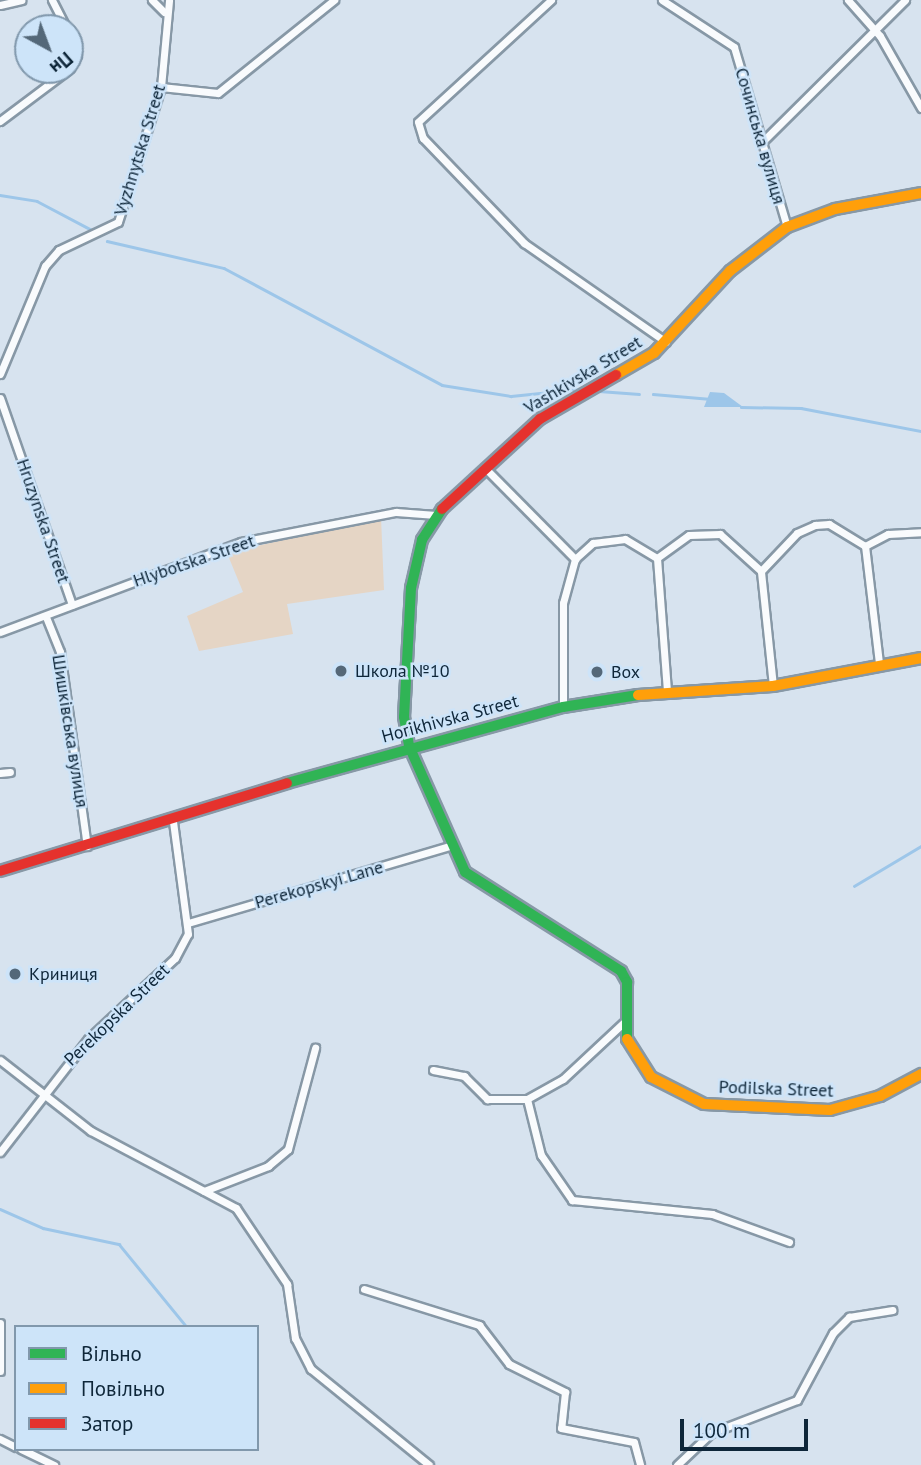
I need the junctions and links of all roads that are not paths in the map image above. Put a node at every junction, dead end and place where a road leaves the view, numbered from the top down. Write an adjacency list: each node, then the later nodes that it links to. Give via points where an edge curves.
1 (21, 0): 9 (street)
2 (152, 0): 10 (street)
3 (169, 0): 10 (street, Vyzhnytska Street)
4 (334, 0): 13 (street, via 218,93)
5 (551, 0): 19 (street, via 428,109 418,122 423,138 524,243)
6 (662, 0): 16 (street, Сочинська вулиця, via 734,47)
7 (848, 0): 11 (street)
8 (905, 0): 11 (street)
9 (0, 5)
10 (164, 12): 13 (street, Vyzhnytska Street)
11 (873, 29): 14 (street); 16 (street)
12 (49, 84): 15 (street)
13 (161, 88): 20 (street, Vyzhnytska Street, via 118,222 59,250 45,266)
14 (921, 108)
15 (0, 121)
16 (761, 143): 18 (street, Сочинська вулиця)
17 (918, 195): 18 (street, Vashkivska Street, via 835,209)
18 (787, 227): 19 (street, Vashkivska Street, via 730,271)
19 (666, 342): 22 (street, Vashkivska Street, via 635,367 540,419)
20 (0, 374)
21 (0, 398): 29 (street, Hruzynska Street)
22 (486, 469): 23 (street, Vashkivska Street); 27 (street)
23 (436, 515): 29 (street, Hlybotska Street, via 396,512 240,542); 37 (street, Vashkivska Street, via 422,540 411,588)
24 (921, 532): 25 (street, via 888,534)
25 (865, 546): 28 (street, via 829,524 815,525 797,533); 33 (street)
26 (657, 558): 27 (street, via 625,539 593,542); 28 (street, via 689,535 720,534); 35 (street)
27 (575, 559): 36 (street, via 563,603)
28 (761, 571): 34 (street)
29 (72, 605): 30 (street, Hlybotska Street)
30 (46, 617): 31 (street, Hlybotska Street); 42 (street, Шишківська вулиця, via 60,652)
31 (0, 632)
32 (921, 658): 33 (street, Horikhivska Street)
33 (879, 663): 34 (street, Horikhivska Street)
34 (774, 686): 35 (street, Horikhivska Street)
35 (667, 691): 36 (street, Horikhivska Street)
36 (563, 707): 37 (street, Horikhivska Street)
37 (409, 746): 40 (street, Horikhivska Street); 41 (street)
38 (10, 772): 39 (street)
39 (0, 773)
40 (173, 822): 42 (street, Horikhivska Street); 44 (street, Perekopska Street)
41 (450, 846): 44 (street, Perekopskyi Lane); 45 (street, via 475,881 505,893 584,953 621,971 627,982)
42 (88, 847): 43 (street, Horikhivska Street)
43 (0, 871)
44 (188, 923): 50 (street, Perekopska Street, via 175,958 88,1039)
45 (623, 1023): 49 (street, Podilska Street, via 651,1077 704,1104 830,1110 880,1096); 51 (street, via 564,1079)
46 (315, 1048): 53 (street, via 288,1149 268,1166)
47 (0, 1060): 50 (street)
48 (433, 1070): 51 (street, via 464,1076 487,1099)
49 (921, 1074)
50 (40, 1094): 52 (street, Perekopska Street); 53 (street, via 120,1149)
51 (527, 1099): 54 (street, via 541,1155 572,1200 712,1214)
52 (0, 1152)
53 (204, 1191): 61 (street, via 236,1208 287,1284 295,1338 312,1369)
54 (789, 1242)
55 (364, 1289): 62 (street, via 479,1325 509,1364 565,1392 561,1428 634,1441)
56 (892, 1310): 63 (street, via 849,1317 833,1333 797,1400 711,1433)
57 (0, 1323): 58 (street)
58 (0, 1370)
59 (25, 1451): 60 (street)
60 (54, 1465)
61 (429, 1465)
62 (640, 1465)
63 (677, 1465)

